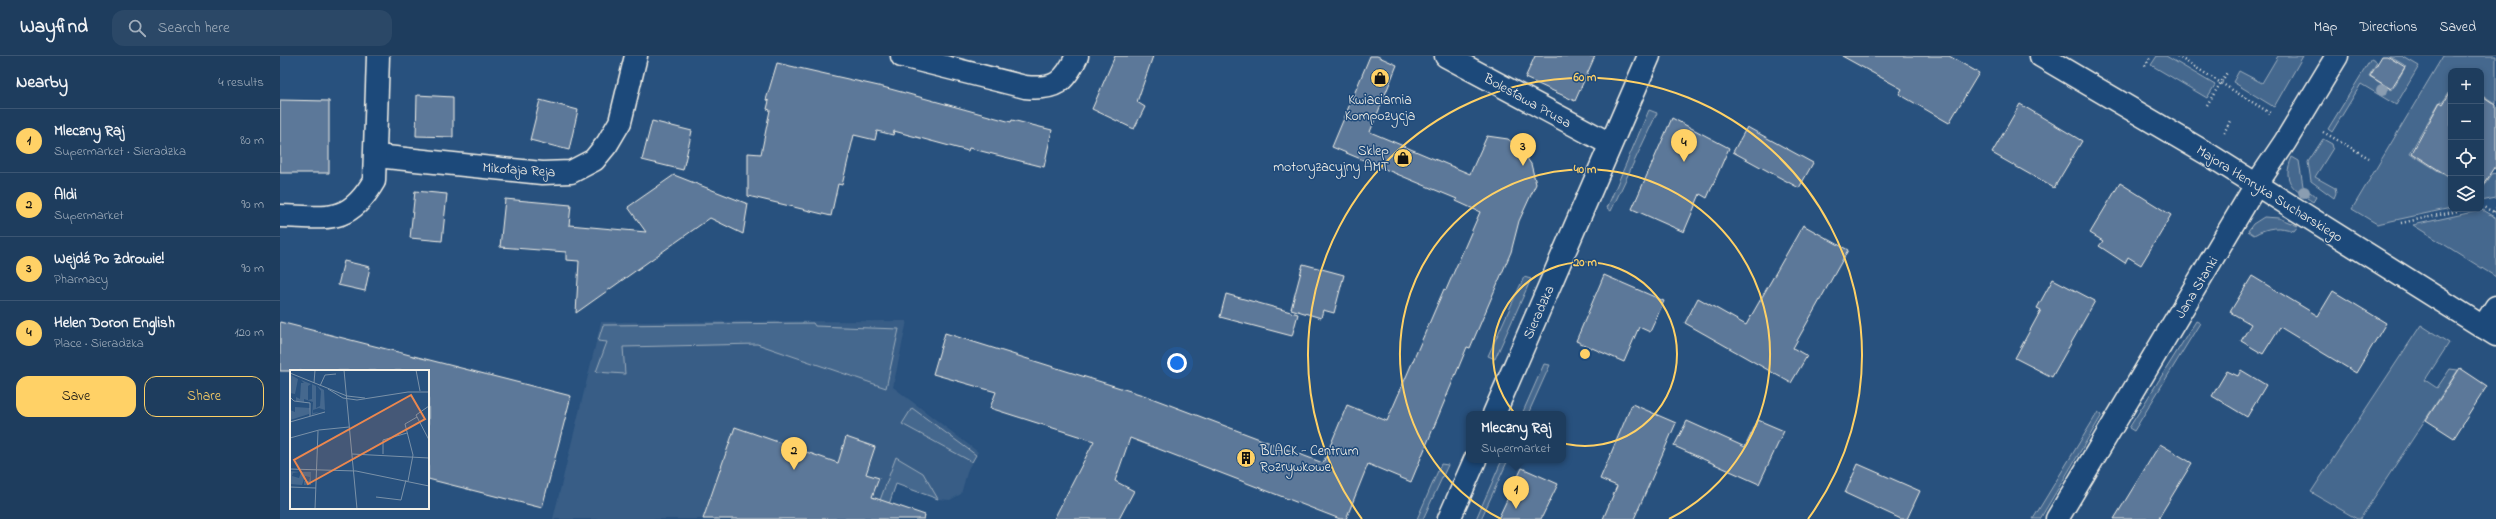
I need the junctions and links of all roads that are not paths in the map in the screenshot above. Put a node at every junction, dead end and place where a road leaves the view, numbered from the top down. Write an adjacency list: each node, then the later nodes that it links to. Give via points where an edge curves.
1 (378, 56): 10 (street)
2 (636, 56): 10 (street, Mikołaja Reja, via 620,122 594,160 571,172 542,173)
3 (902, 56): 4 (street, via 1025,87 1044,89 1061,82)
4 (1077, 56)
5 (1446, 56): 9 (street, Bolesława Prusa)
6 (1649, 56): 9 (street, Sieradzka)
7 (2040, 56): 11 (street, Majora Henryka Sucharskiego)
8 (2337, 56): 11 (street, Jana Stanki)
9 (1610, 144): 15 (street, Sieradzka)
10 (376, 156): 12 (street, via 374,182 364,199 350,211 334,217)
11 (2256, 185): 14 (street, Majora Henryka Sucharskiego); 18 (street, Jana Stanki)
12 (280, 216)
13 (2496, 307): 14 (street)
14 (2490, 331)
15 (1495, 411)
16 (1474, 463): 17 (street)
17 (1449, 519)
18 (2057, 519)

